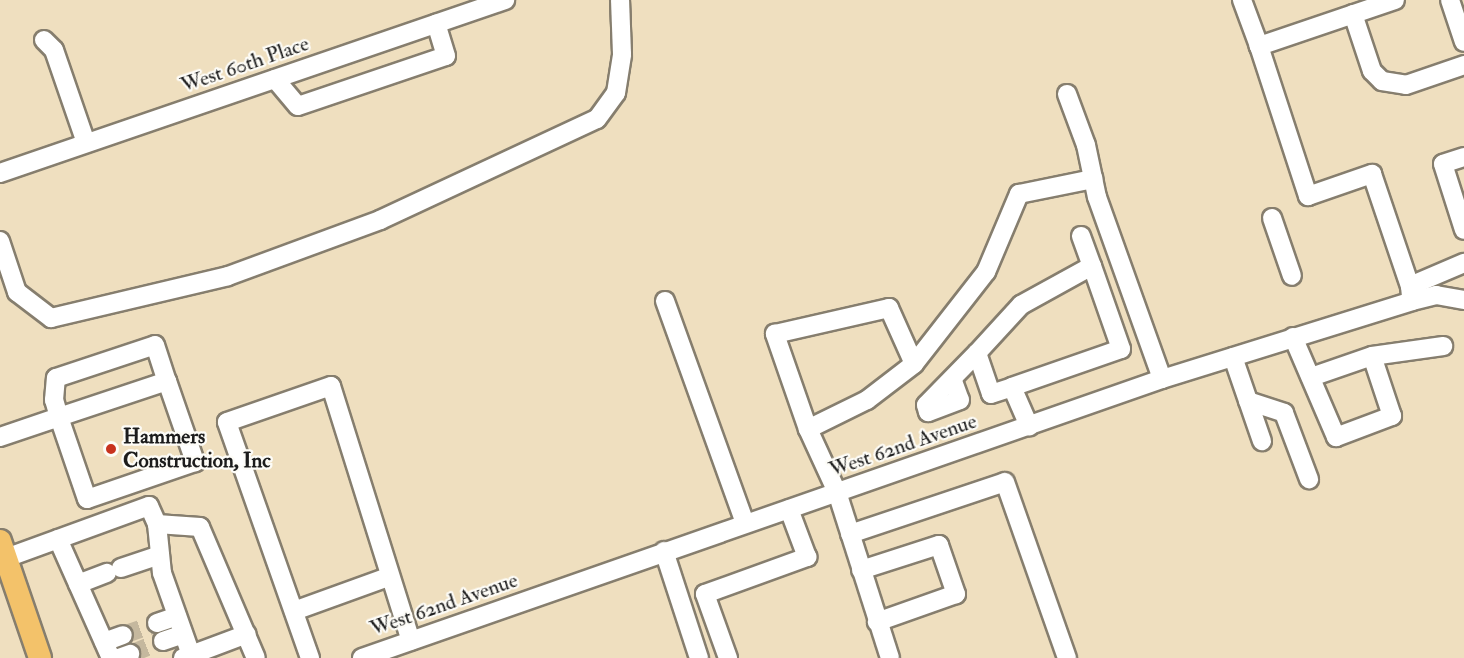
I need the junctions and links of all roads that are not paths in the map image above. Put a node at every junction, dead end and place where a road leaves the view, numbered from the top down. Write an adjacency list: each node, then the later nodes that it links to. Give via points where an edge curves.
1 (505, 0): 7 (street, West 60th Place)
2 (620, 0): 21 (street, via 622,54 615,93 597,119 380,220 228,276 51,318 17,292)
3 (1242, 0): 10 (street)
4 (1395, 0): 6 (street)
5 (1450, 0): 9 (street)
6 (1353, 14): 10 (street); 11 (street, via 1372,71 1382,81 1406,85)
7 (436, 24): 12 (street, West 60th Place); 12 (street, via 446,56 298,106)
8 (44, 40): 14 (street, via 54,50)
9 (1464, 42)
10 (1259, 46): 25 (street, via 1308,196 1372,174)
11 (1464, 65)
12 (275, 79): 14 (street, West 60th Place)
13 (1067, 94): 17 (street)
14 (86, 143): 16 (street, West 60th Place)
15 (1464, 157): 19 (street, via 1443,164)
16 (0, 173)
17 (1093, 179): 29 (street); 35 (street, via 1019,194 986,272)
18 (1272, 219): 24 (street)
19 (1464, 230)
20 (1081, 236): 23 (street)
21 (0, 241)
22 (1464, 263): 25 (street)
23 (1092, 266): 26 (street); 32 (street, via 1021,305)
24 (1292, 276)
25 (1411, 294): 27 (street, West 62nd Avenue); 30 (street, West 62nd Avenue)
26 (1102, 296): 29 (street); 40 (street, via 1121,349)
27 (1464, 300)
28 (665, 301): 50 (street)
29 (1139, 314): 37 (street)
30 (1293, 337): 34 (street, West 62nd Avenue); 36 (street)
31 (1443, 345): 33 (street)
32 (977, 353): 39 (street); 40 (street, via 991,394)
33 (1372, 356): 36 (street); 36 (street, via 1392,416 1336,437)
34 (1233, 357): 37 (street, West 62nd Avenue); 41 (street)
35 (914, 364): 44 (street, via 867,400); 44 (street, via 889,308 775,334)
36 (1311, 377)
37 (1162, 379): 43 (street, West 62nd Avenue)
38 (167, 381): 42 (street); 42 (street, via 155,345 56,378); 42 (street, via 195,462 87,499)
39 (953, 381)
40 (1012, 387): 43 (street)
41 (1248, 401): 46 (street); 47 (street, via 1284,413)
42 (59, 417): 45 (street)
43 (1029, 426): 48 (street, West 62nd Avenue)
44 (808, 429): 48 (street)
45 (0, 437)
46 (1262, 441)
47 (1310, 479)
48 (837, 492): 49 (street, West 62nd Avenue); 52 (street)
49 (789, 509): 50 (street, West 62nd Avenue); 61 (street, via 807,557)
50 (745, 523): 55 (street, West 62nd Avenue)
51 (157, 524): 53 (street, via 149,506); 56 (street); 68 (street, via 201,527)
52 (850, 534): 57 (street); 81 (street, via 1005,482)
53 (58, 539): 54 (street); 59 (street)
54 (3, 550): 60 (main road)
55 (664, 551): 62 (street); 71 (street, West 62nd Avenue)
56 (160, 555): 59 (street); 64 (street)
57 (861, 570): 65 (street); 65 (street, via 939,545 956,594)
58 (388, 577): 63 (street); 63 (street, via 331,386 228,422); 71 (street)
59 (78, 584): 72 (street)
60 (7, 585): 74 (main road)
61 (705, 594): 62 (street); 79 (street)
62 (681, 602): 78 (street)
63 (294, 611): 76 (street)
64 (177, 616): 66 (street); 67 (street)
65 (877, 622): 80 (street)
66 (157, 623)
67 (183, 634): 70 (street); 73 (street)
68 (247, 634): 73 (street); 75 (street)
69 (123, 635): 72 (street)
70 (163, 641)
71 (411, 641): 77 (street, West 62nd Avenue)
72 (107, 650)
73 (187, 657)
74 (40, 658)
75 (256, 658)
76 (310, 658)
77 (362, 658)
78 (699, 658)
79 (728, 658)
80 (890, 658)
81 (1067, 658)

